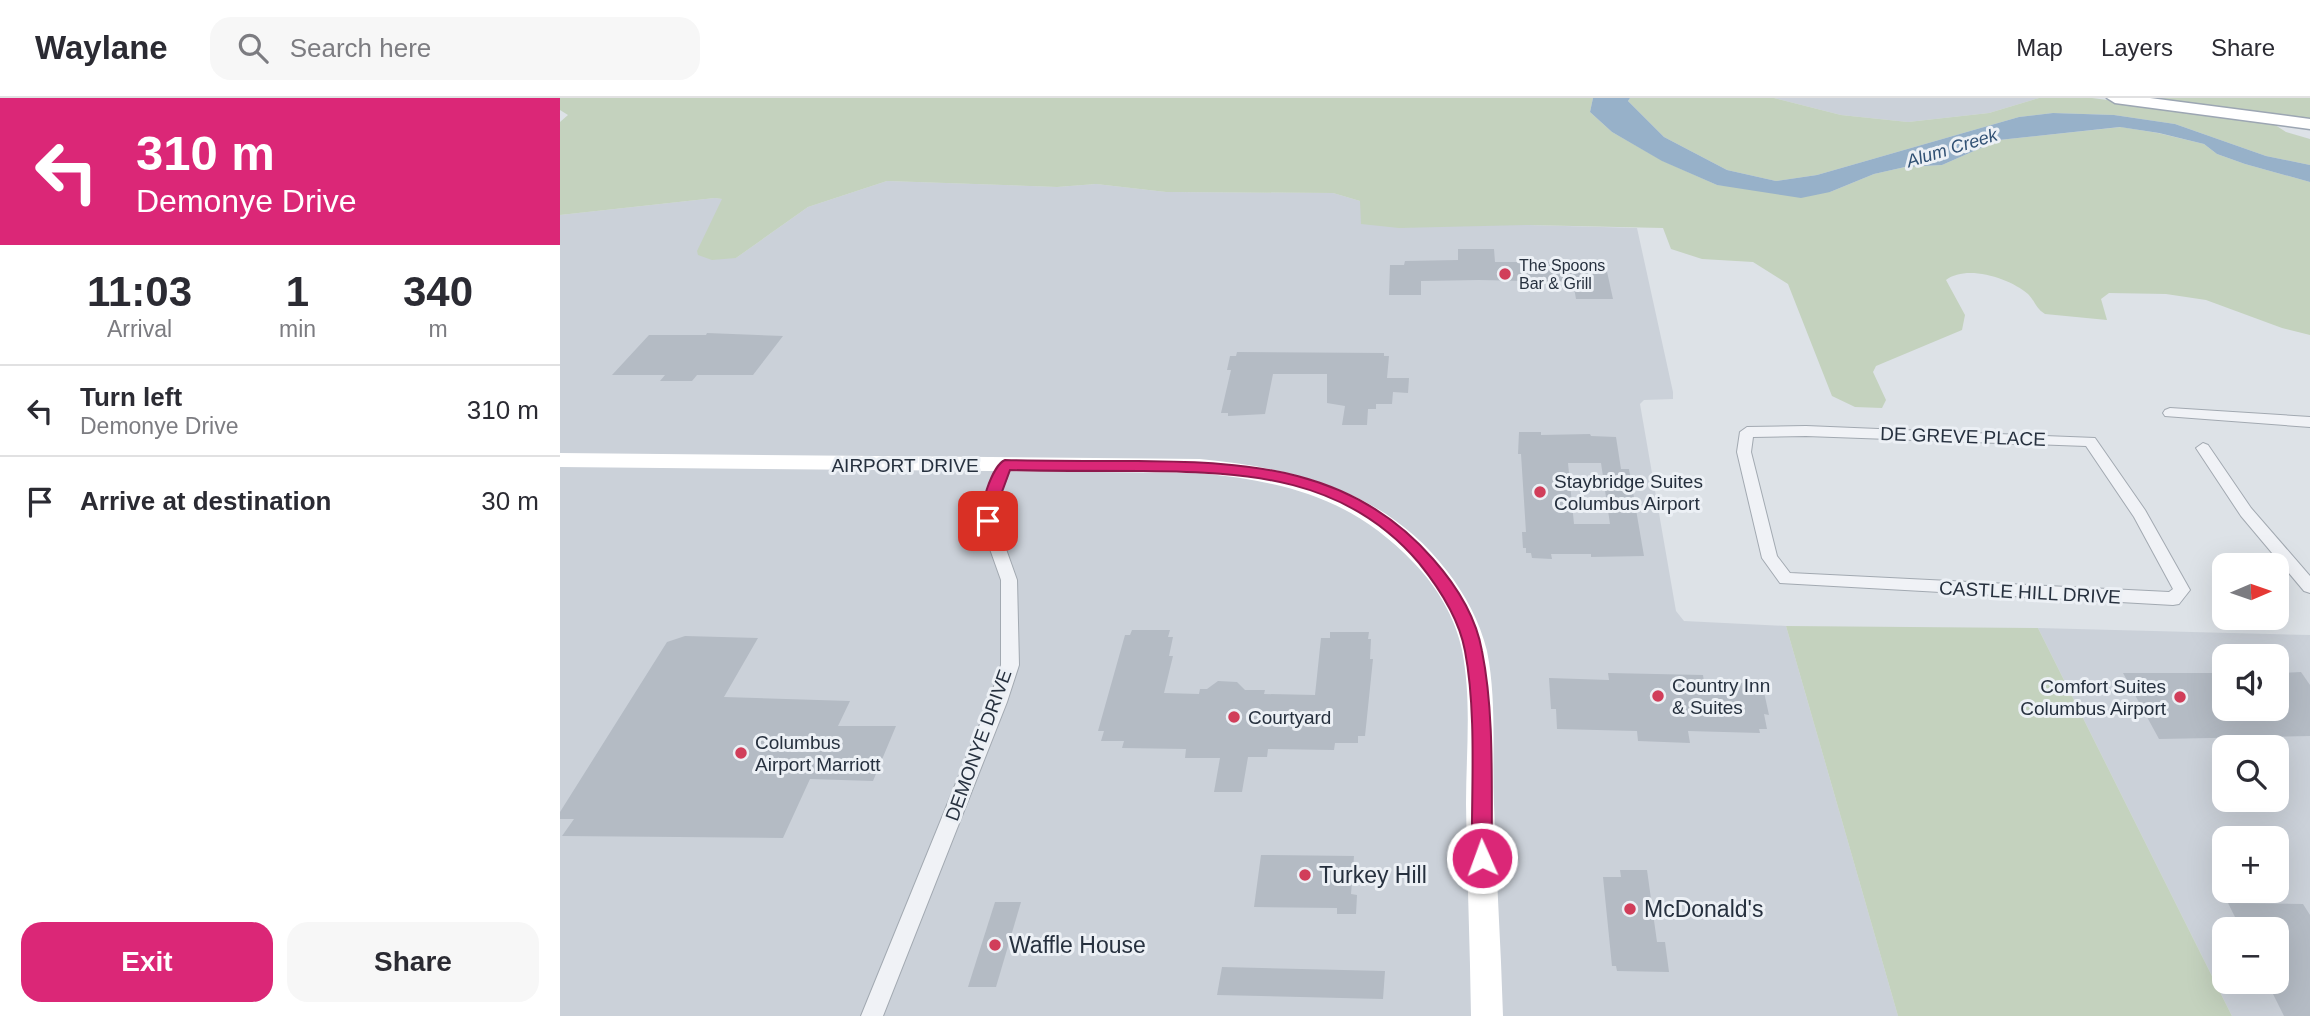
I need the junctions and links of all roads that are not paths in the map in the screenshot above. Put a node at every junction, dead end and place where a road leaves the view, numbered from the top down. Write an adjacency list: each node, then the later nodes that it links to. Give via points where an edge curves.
1 (2115, 98): 2 (main road)
2 (2310, 124)
3 (2170, 413): 4 (street)
4 (2310, 422)
5 (2203, 448): 10 (street, via 2246,512)
6 (560, 460): 7 (main road, AIRPORT DRIVE)
7 (1005, 465): 11 (street, DEMONYE DRIVE, via 988,521 1009,580 1010,665); 12 (main road, AIRPORT DRIVE, via 1200,466 1290,478 1322,487 1372,512 1424,559 1458,605 1474,650)
8 (2140, 514): 9 (street, CASTLE HILL DRIVE, via 2180,582 2182,590 2173,599); 9 (street, DE GREVE PLACE, via 2090,441 1747,432 1744,452 1770,558)
9 (1786, 579)
10 (2310, 587)
11 (872, 1016)
12 (1487, 1016)

